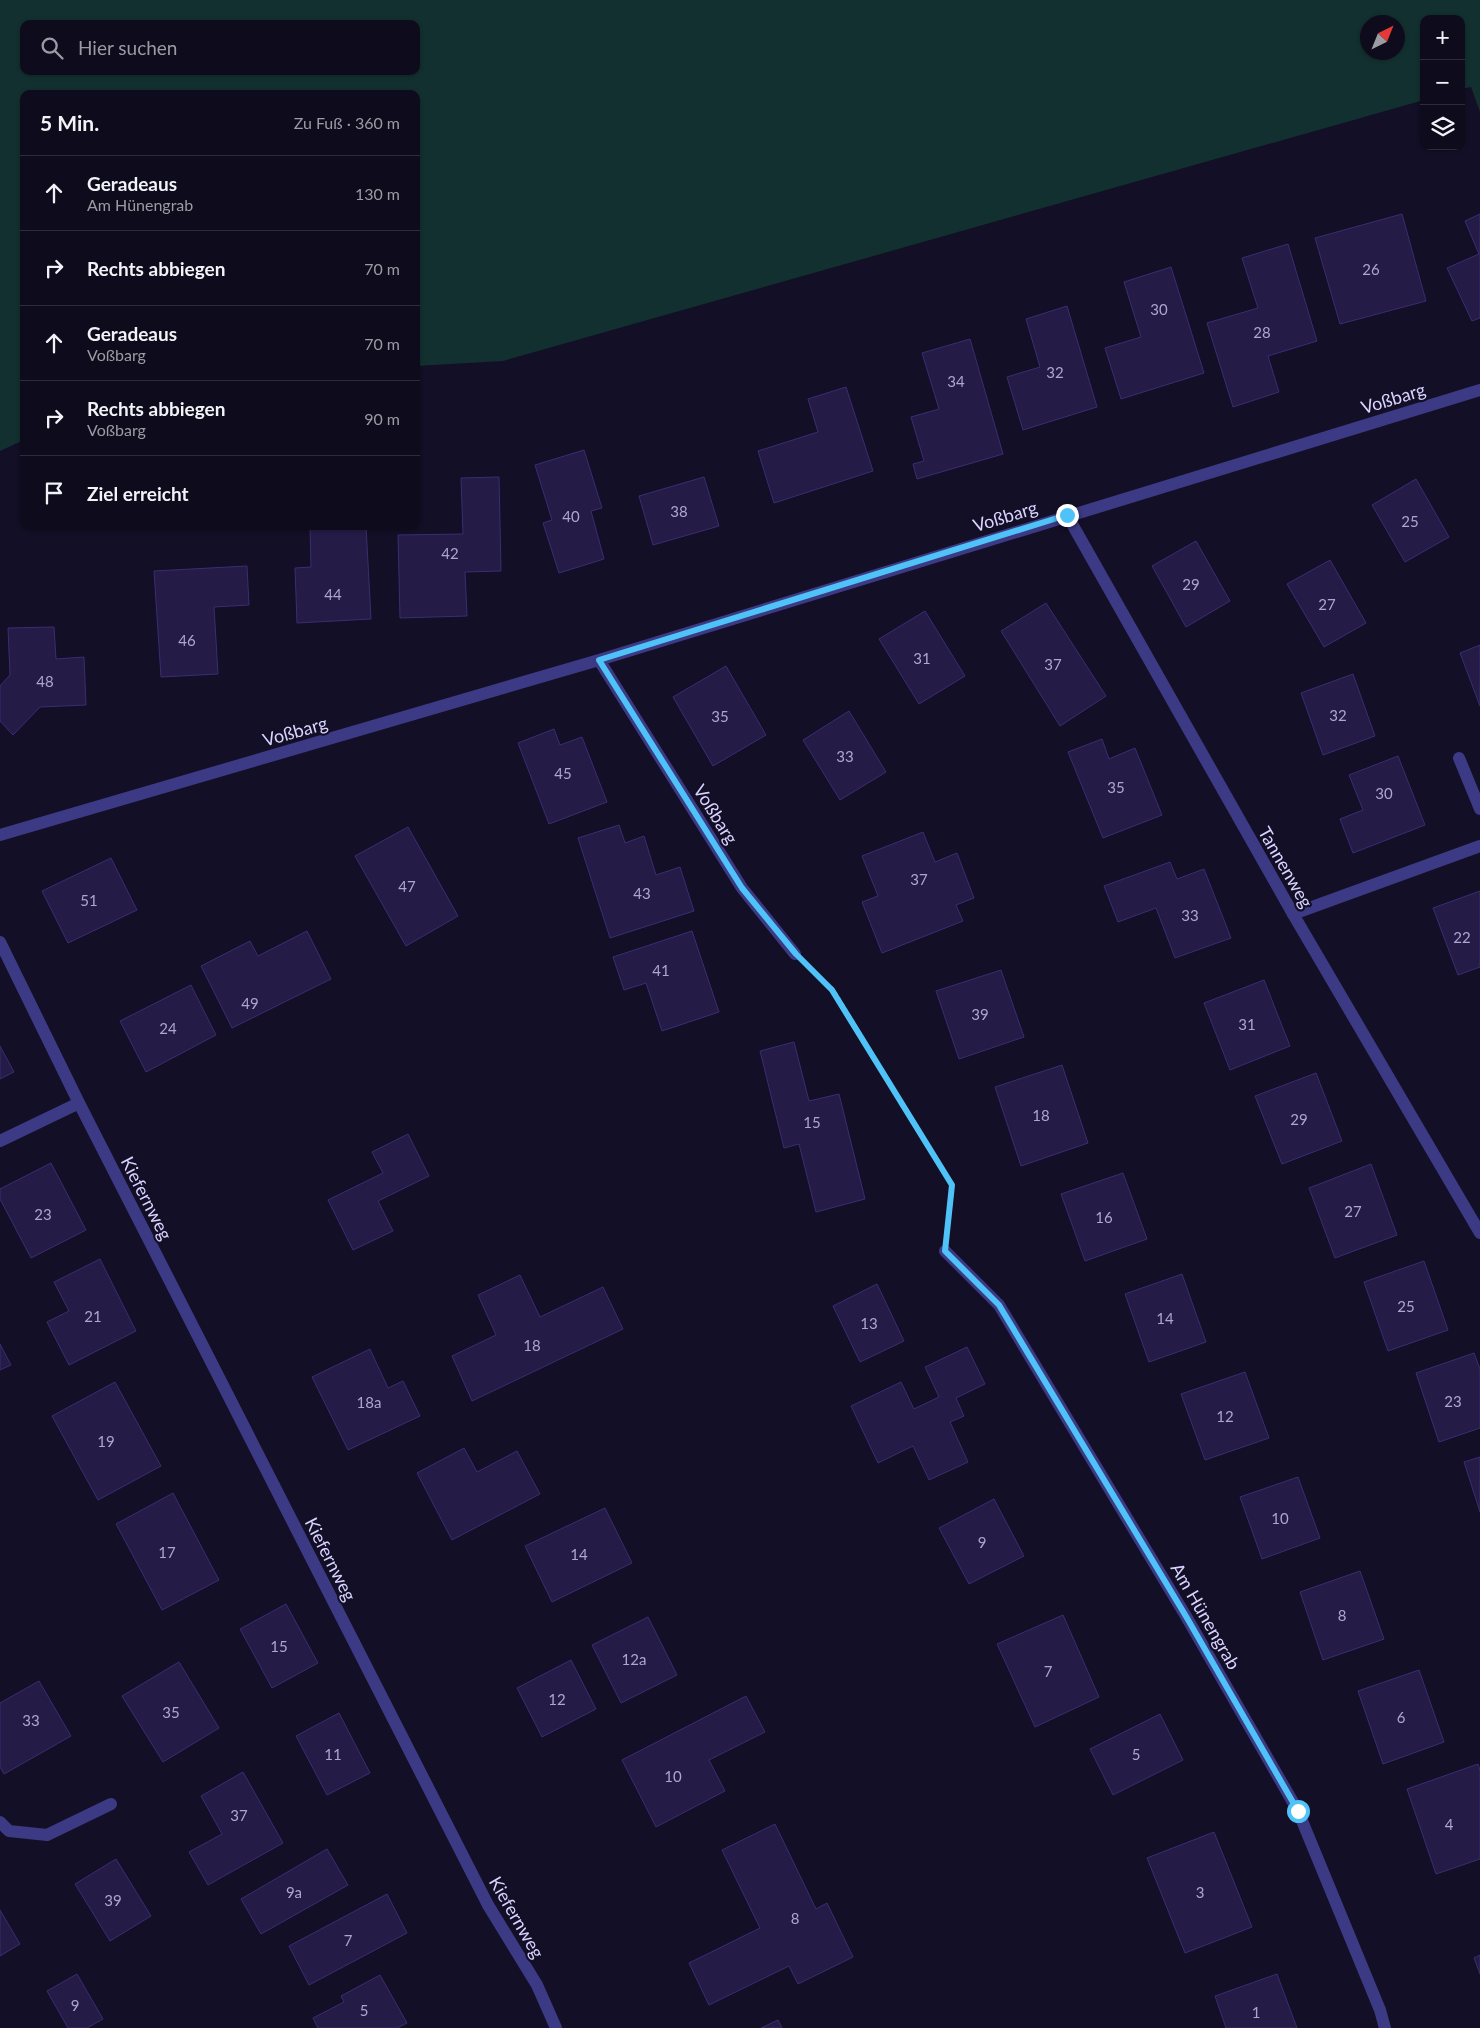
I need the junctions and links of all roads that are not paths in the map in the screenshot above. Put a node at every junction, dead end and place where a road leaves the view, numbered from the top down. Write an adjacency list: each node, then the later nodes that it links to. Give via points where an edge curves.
1 (1480, 390): 2 (street, Voßbarg)
2 (1067, 515): 3 (street, Voßbarg); 8 (street, Tannenweg)
3 (599, 660): 6 (street, Voßbarg); 10 (street, Voßbarg, via 742,888)
4 (1459, 758): 5 (street)
5 (1480, 809)
6 (0, 835)
7 (1480, 846): 8 (street)
8 (1293, 914): 13 (street, Tannenweg)
9 (0, 942): 11 (street, Kiefernweg)
10 (796, 954)
11 (79, 1102): 12 (street); 17 (street, Kiefernweg, via 488,1905 536,1985)
12 (0, 1141)
13 (1480, 1233)
14 (945, 1251): 18 (street, Am Hünengrab, via 999,1305 1187,1618 1298,1811)
15 (111, 1804): 16 (street, via 47,1835 9,1831)
16 (0, 1822)
17 (556, 2028)
18 (1386, 2028)

